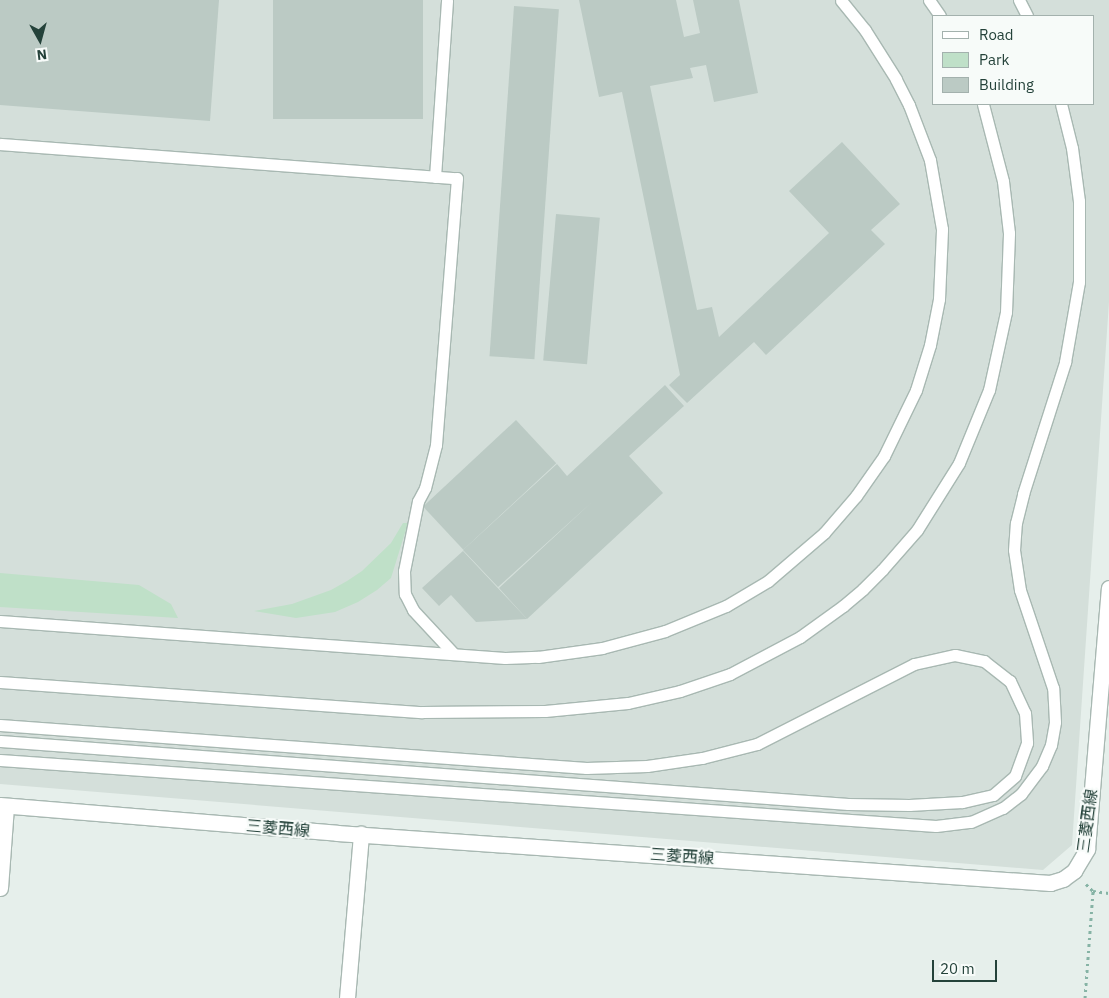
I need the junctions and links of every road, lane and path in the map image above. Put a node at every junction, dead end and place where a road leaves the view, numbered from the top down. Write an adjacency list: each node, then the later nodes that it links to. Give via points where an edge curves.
1 (447, 0): 10 (lane)
2 (841, 0): 13 (lane, via 881,54 910,105 930,160 942,229 942,276 930,345 906,413 884,456 856,496 818,539 768,581 726,606 665,631 602,648 513,658)
3 (929, 0): 5 (lane)
4 (1019, 0): 6 (lane)
5 (939, 15)
6 (1027, 15)
7 (983, 105): 14 (lane, via 1003,181 1009,242 1006,312 990,390 959,463 917,530 863,589 800,637 730,674 680,691 628,703 545,711 391,710)
8 (1062, 105): 17 (lane, via 1079,201 1079,282 1065,362 1022,494 1014,550 1020,590 1053,688 1055,722 1051,745 1039,771 1021,794 1003,808 971,822 936,826)
9 (0, 144): 10 (lane)
10 (435, 176): 13 (lane, via 457,178 436,445 425,488 418,501 404,571 405,594 413,610)
11 (1109, 588): 20 (street, 三菱西線, via 1087,849)
12 (0, 621): 13 (lane)
13 (454, 654)
14 (0, 682)
15 (0, 725): 16 (lane, via 586,768 647,766 702,758 757,744 914,664 955,655 984,660 1010,681 1025,714 1027,743 1015,776 993,794 962,802 909,805 828,803)
16 (0, 741)
17 (0, 760)
18 (3, 806): 19 (street, 三菱西線); 21 (street)
19 (361, 834): 20 (street, 三菱西線, via 1050,882 1063,879); 24 (street)
20 (1074, 870): 22 (path)
21 (0, 888)
22 (1093, 891): 23 (path); 25 (path)
23 (1109, 893)
24 (347, 998)
25 (1085, 998)

